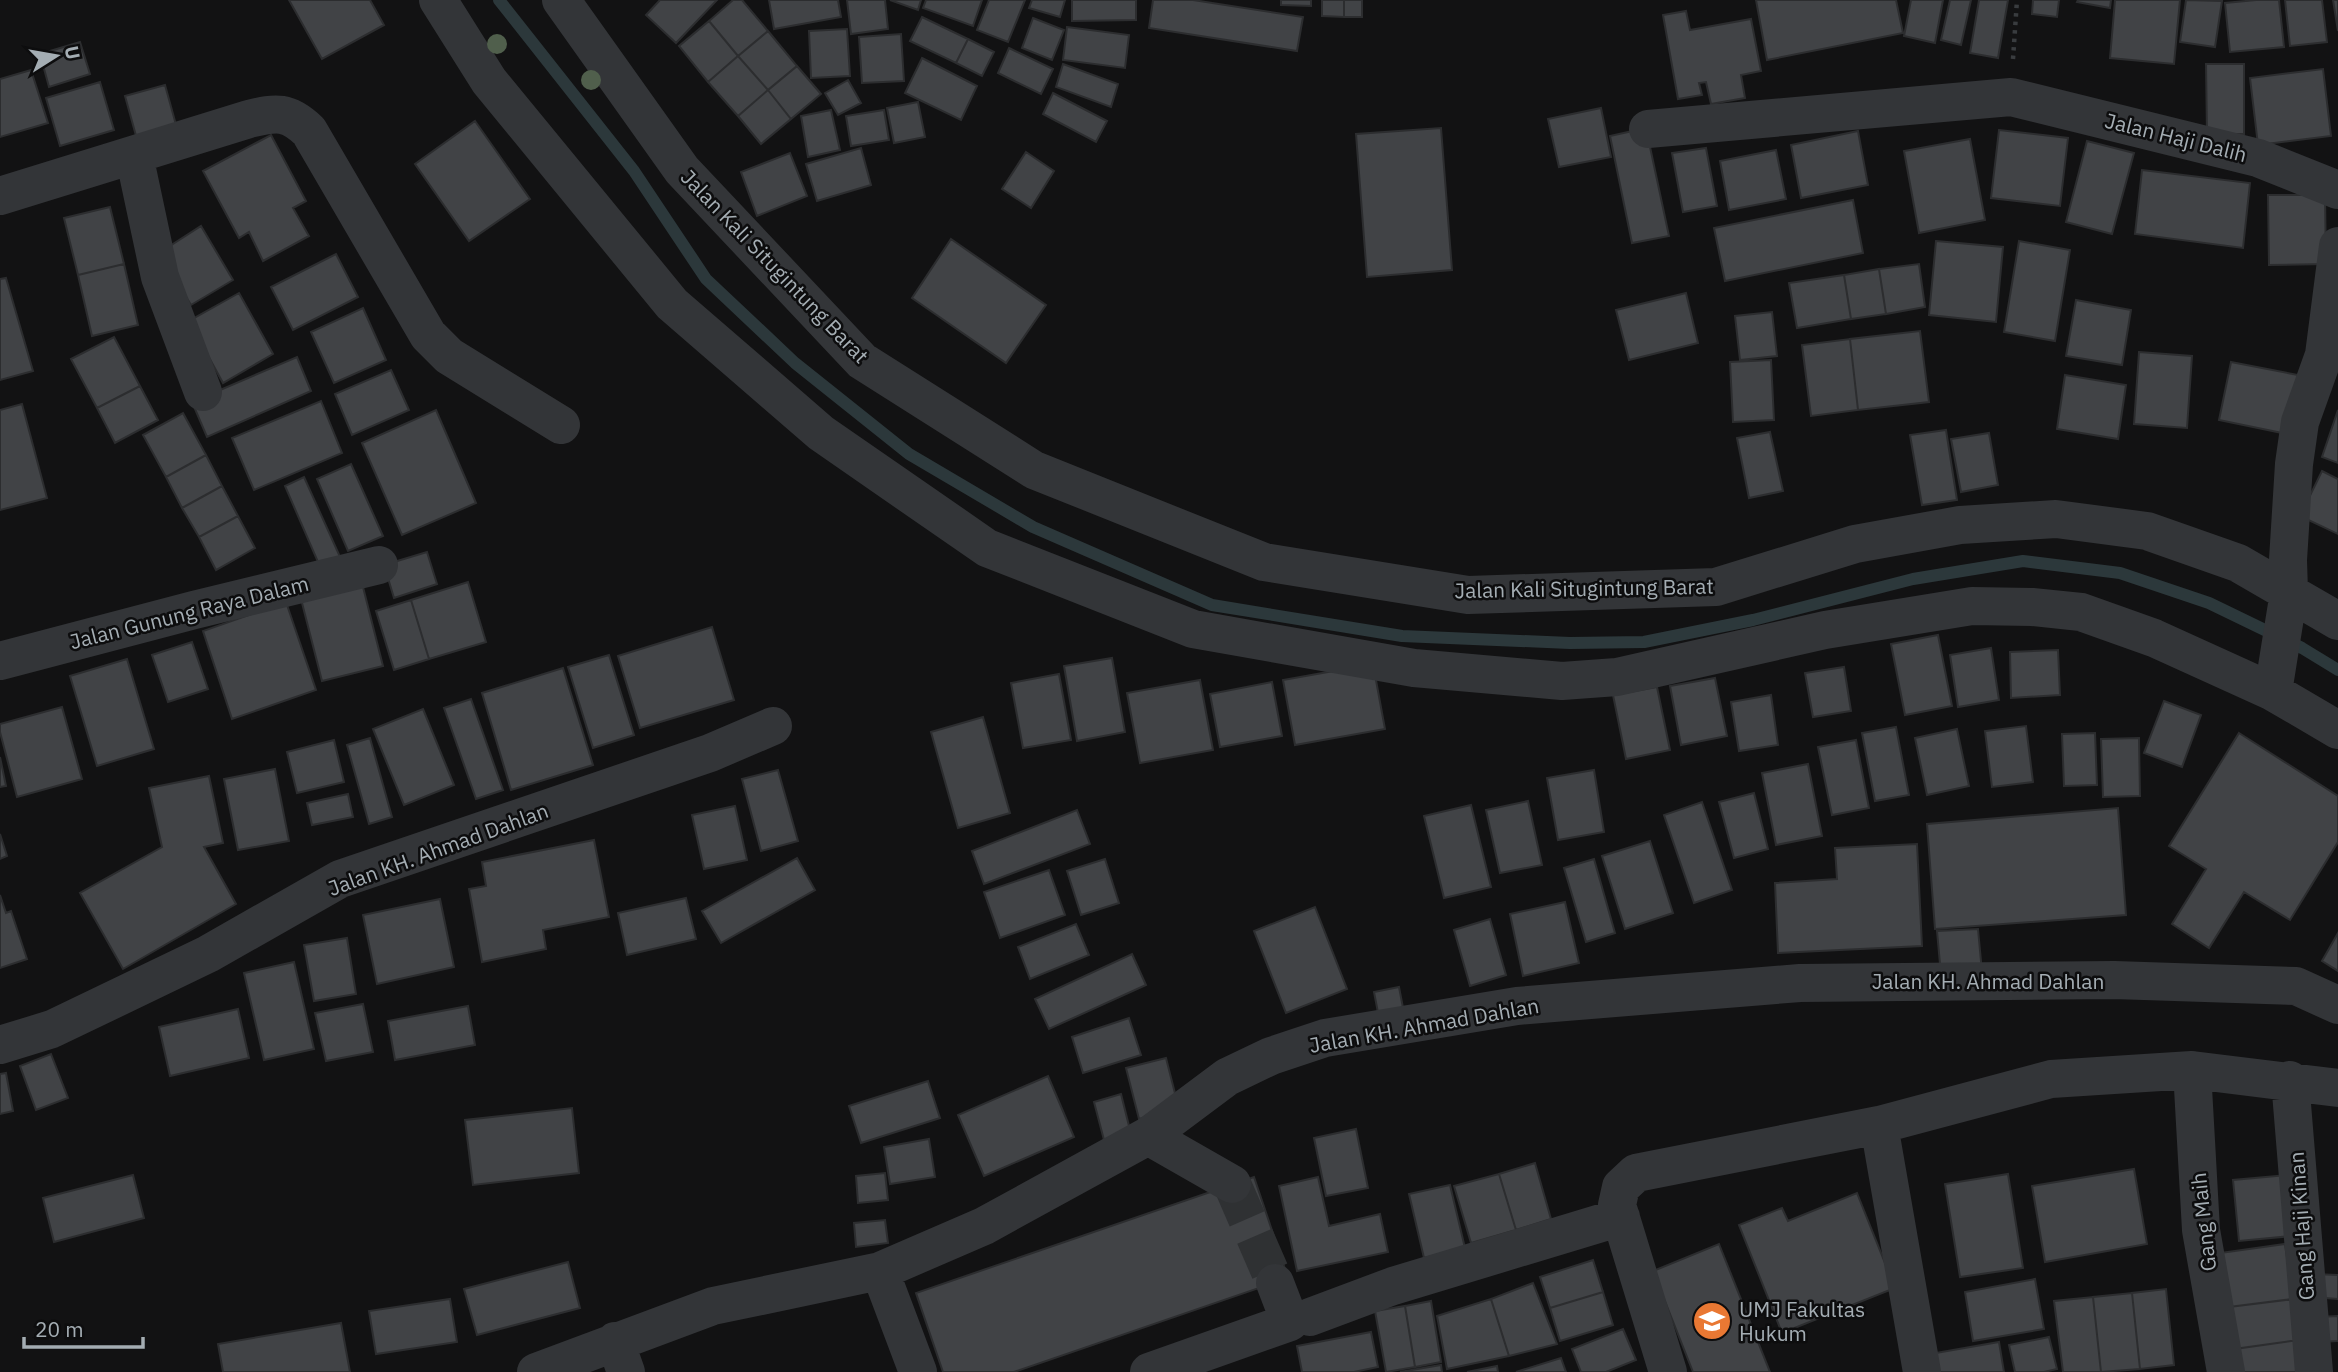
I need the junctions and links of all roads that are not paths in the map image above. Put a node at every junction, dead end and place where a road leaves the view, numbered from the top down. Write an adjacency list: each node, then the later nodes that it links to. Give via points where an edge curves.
1 (438, 0): 14 (street, via 489,81 671,304 821,433 987,548 1193,629 1414,668 1562,681 1617,677 1825,630 1972,606 2032,607 2081,612)
2 (561, 0): 11 (street, Jalan Kali Situgintung Barat, via 682,170 862,361 1034,470 1264,562 1468,595 1716,587 1855,544 1960,525 2056,519 2147,531 2238,563)
3 (1648, 129): 5 (street, Jalan Haji Dalih, via 2011,97 2258,158)
4 (134, 155): 6 (street); 8 (street, via 160,277); 9 (street, via 274,113 295,117 309,131 428,335 449,356)
5 (2338, 190)
6 (0, 196)
7 (2338, 246): 11 (street, via 2323,355 2300,422)
8 (203, 392)
9 (561, 425)
10 (379, 565): 13 (street, Jalan Gunung Raya Dalam)
11 (2287, 599): 12 (street, Jalan Kali Situgintung Barat); 14 (street)
12 (2338, 621)
13 (0, 661)
14 (2276, 681): 16 (street)
15 (773, 726): 18 (street, Jalan KH. Ahmad Dahlan, via 710,753 341,879 208,954 52,1029)
16 (2338, 730)
17 (2338, 1005): 23 (street, Jalan KH. Ahmad Dahlan, via 2296,986 2114,980 1800,983 1517,1006 1325,1038 1271,1056 1227,1077)
18 (0, 1045)
19 (2192, 1070): 20 (street); 22 (street, via 2051,1079); 35 (street, Gang Maih, via 2201,1230)
20 (2290, 1080): 21 (street); 36 (street, Gang Haji Kinan)
21 (2338, 1088)
22 (1879, 1125): 25 (street, via 1636,1173); 34 (street)
23 (1148, 1136): 24 (street); 26 (street, Jalan KH. Ahmad Dahlan, via 984,1226)
24 (1233, 1184)
25 (1621, 1202): 28 (street); 33 (street)
26 (880, 1270): 29 (street, Jalan KH. Ahmad Dahlan, via 713,1306); 31 (street)
27 (1275, 1283): 32 (street, via 1290,1322)
28 (1310, 1317)
29 (620, 1357): 30 (street, Jalan KH. Ahmad Dahlan)
30 (536, 1372)
31 (918, 1372)
32 (1149, 1372)
33 (1668, 1372)
34 (1922, 1372)
35 (2226, 1372)
36 (2314, 1372)

